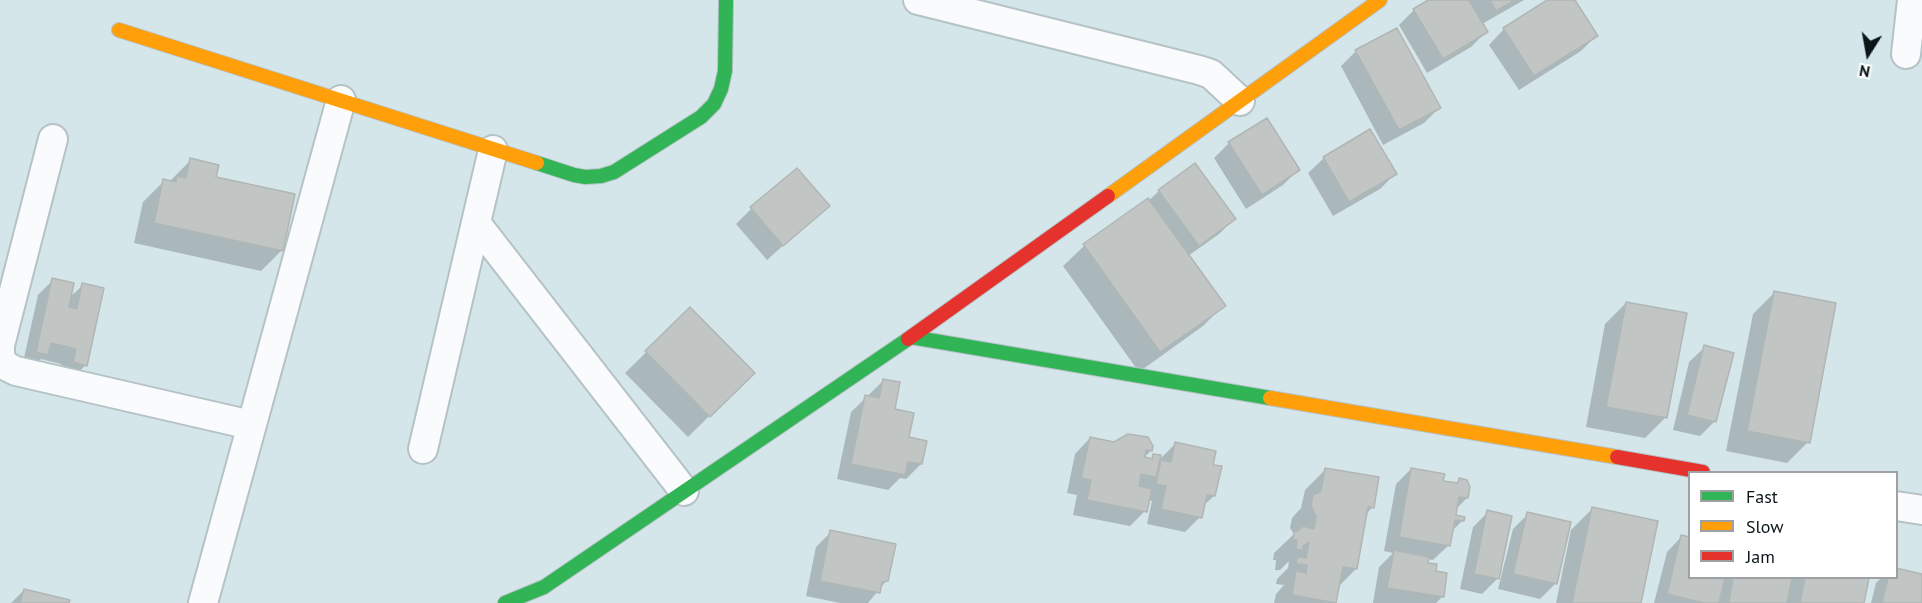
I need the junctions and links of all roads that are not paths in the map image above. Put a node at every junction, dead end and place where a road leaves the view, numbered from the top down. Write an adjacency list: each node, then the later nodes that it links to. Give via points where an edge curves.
1 (726, 0): 10 (street, via 726,55 721,89 714,104 701,117 614,172 601,176 574,176)
2 (918, 0): 8 (street, via 1199,70 1211,74)
3 (1380, 0): 8 (street)
4 (1912, 0): 6 (street)
5 (119, 30): 7 (street)
6 (1906, 54)
7 (341, 100): 10 (street); 13 (street)
8 (1240, 101): 12 (street)
9 (52, 139): 13 (street, via 0,345 0,358 16,370)
10 (493, 150): 11 (street)
11 (476, 224): 14 (street); 16 (street)
12 (911, 337): 15 (street); 16 (street)
13 (251, 425): 19 (street)
14 (423, 449)
15 (1697, 471)
16 (684, 491): 20 (street, via 544,586)
17 (1898, 506): 18 (street)
18 (1922, 510)
19 (203, 603)
20 (505, 603)

